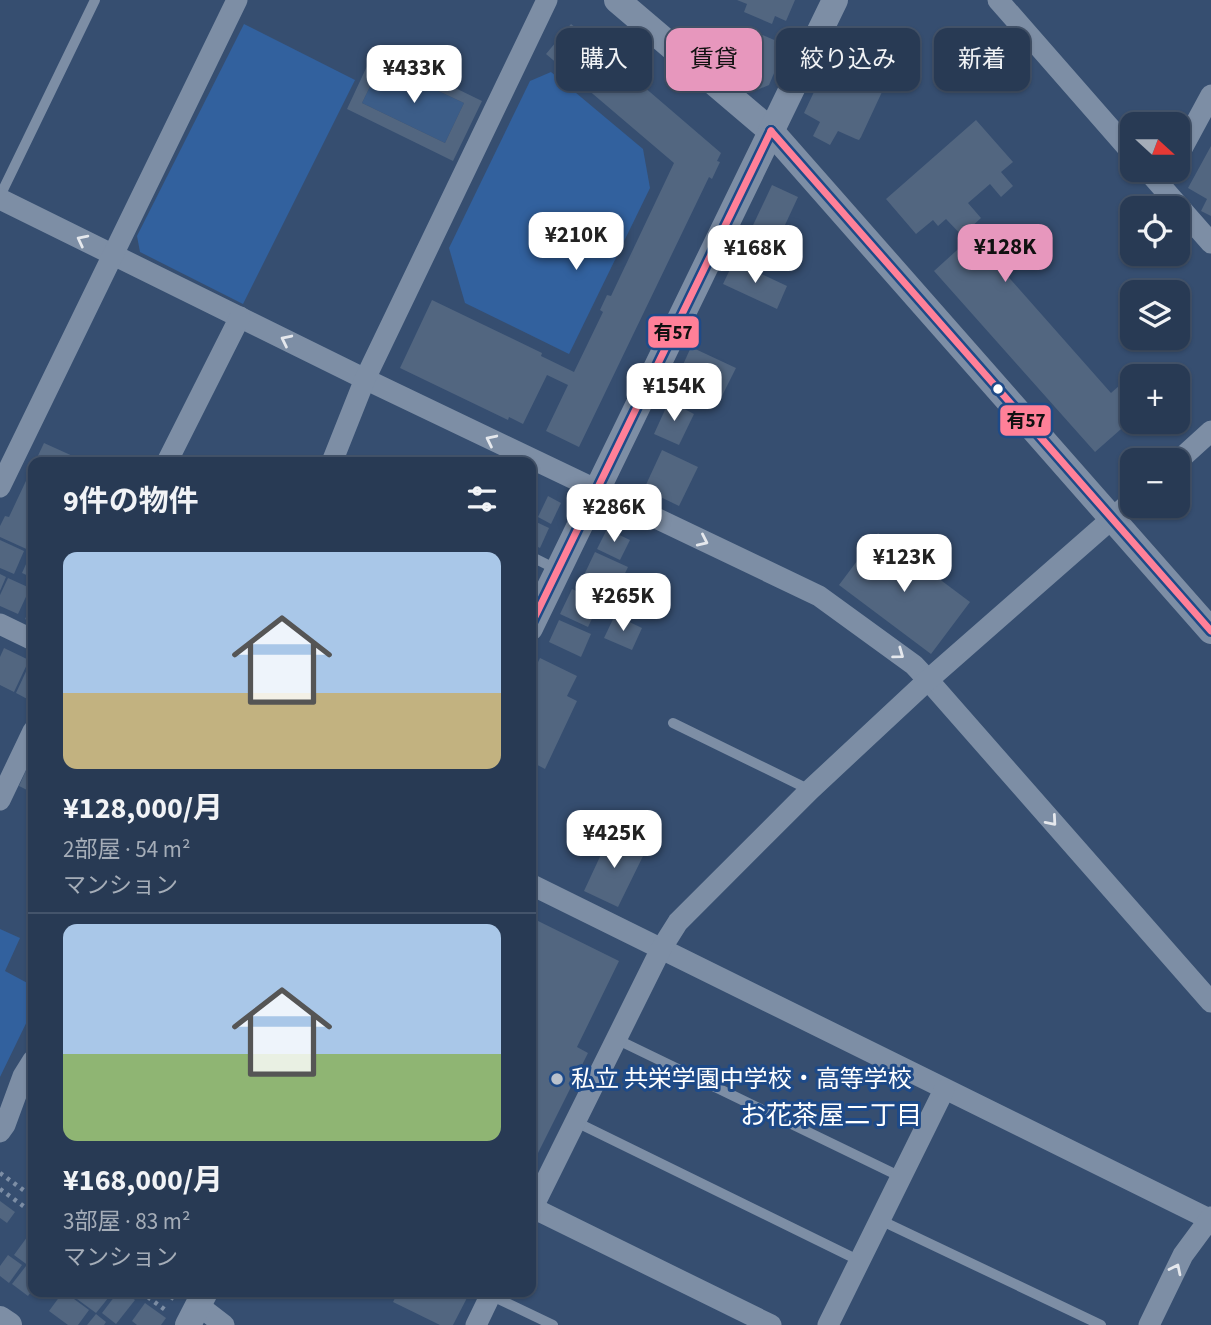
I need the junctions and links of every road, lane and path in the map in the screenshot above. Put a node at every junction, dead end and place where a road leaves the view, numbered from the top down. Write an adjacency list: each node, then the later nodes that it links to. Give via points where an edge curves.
1 (95, 0): 12 (lane)
2 (237, 0): 14 (street)
3 (547, 0): 16 (street)
4 (617, 0): 8 (street)
5 (835, 0): 8 (street)
6 (998, 0): 10 (street)
7 (1211, 95): 9 (street)
8 (771, 131): 24 (street); 26 (street)
9 (1190, 134)
10 (1120, 139)
11 (1164, 182): 13 (street)
12 (0, 197): 14 (street, one-way to 12)
13 (1211, 243)
14 (112, 255): 15 (street); 23 (street)
15 (240, 317): 16 (street, one-way to 15); 19 (street)
16 (365, 379): 20 (street); 21 (street, one-way to 16)
17 (1211, 431): 18 (street)
18 (1190, 450)
19 (170, 457)
20 (335, 457)
21 (527, 457)
22 (536, 462): 24 (street, one-way to 22)
23 (0, 487)
24 (597, 491): 28 (street); 33 (street, one-way to 33, via 819,596)
25 (1120, 512): 26 (street)
26 (1112, 519): 31 (street); 33 (street)
27 (536, 559): 28 (lane)
28 (558, 570): 29 (street)
29 (536, 616)
30 (0, 624): 32 (street)
31 (1211, 631)
32 (28, 638)
33 (928, 680): 36 (street); 40 (street, one-way to 40)
34 (673, 723): 36 (lane)
35 (28, 741): 37 (street)
36 (810, 790): 39 (street, via 678,922)
37 (0, 800)
38 (536, 887): 39 (street)
39 (662, 949): 41 (street); 43 (street)
40 (1211, 1002)
41 (616, 1039): 44 (street); 47 (lane)
42 (28, 1068): 45 (street)
43 (943, 1090): 47 (street); 53 (street)
44 (576, 1122): 50 (street); 55 (lane)
45 (0, 1132)
46 (0, 1173): 49 (path)
47 (901, 1177): 54 (street)
48 (0, 1189): 51 (path)
49 (28, 1193)
50 (536, 1202)
51 (28, 1209)
52 (536, 1212): 65 (street)
53 (1210, 1218): 68 (street, one-way to 53, via 1183,1255)
54 (880, 1220): 55 (street); 67 (lane)
55 (860, 1261): 66 (street)
56 (156, 1297): 59 (path)
57 (489, 1297): 63 (street)
58 (499, 1297): 64 (lane)
59 (191, 1309): 62 (street)
60 (0, 1319): 61 (street)
61 (9, 1325)
62 (224, 1325)
63 (476, 1325)
64 (552, 1325)
65 (771, 1325)
66 (828, 1325)
67 (1101, 1325)
68 (1149, 1325)

